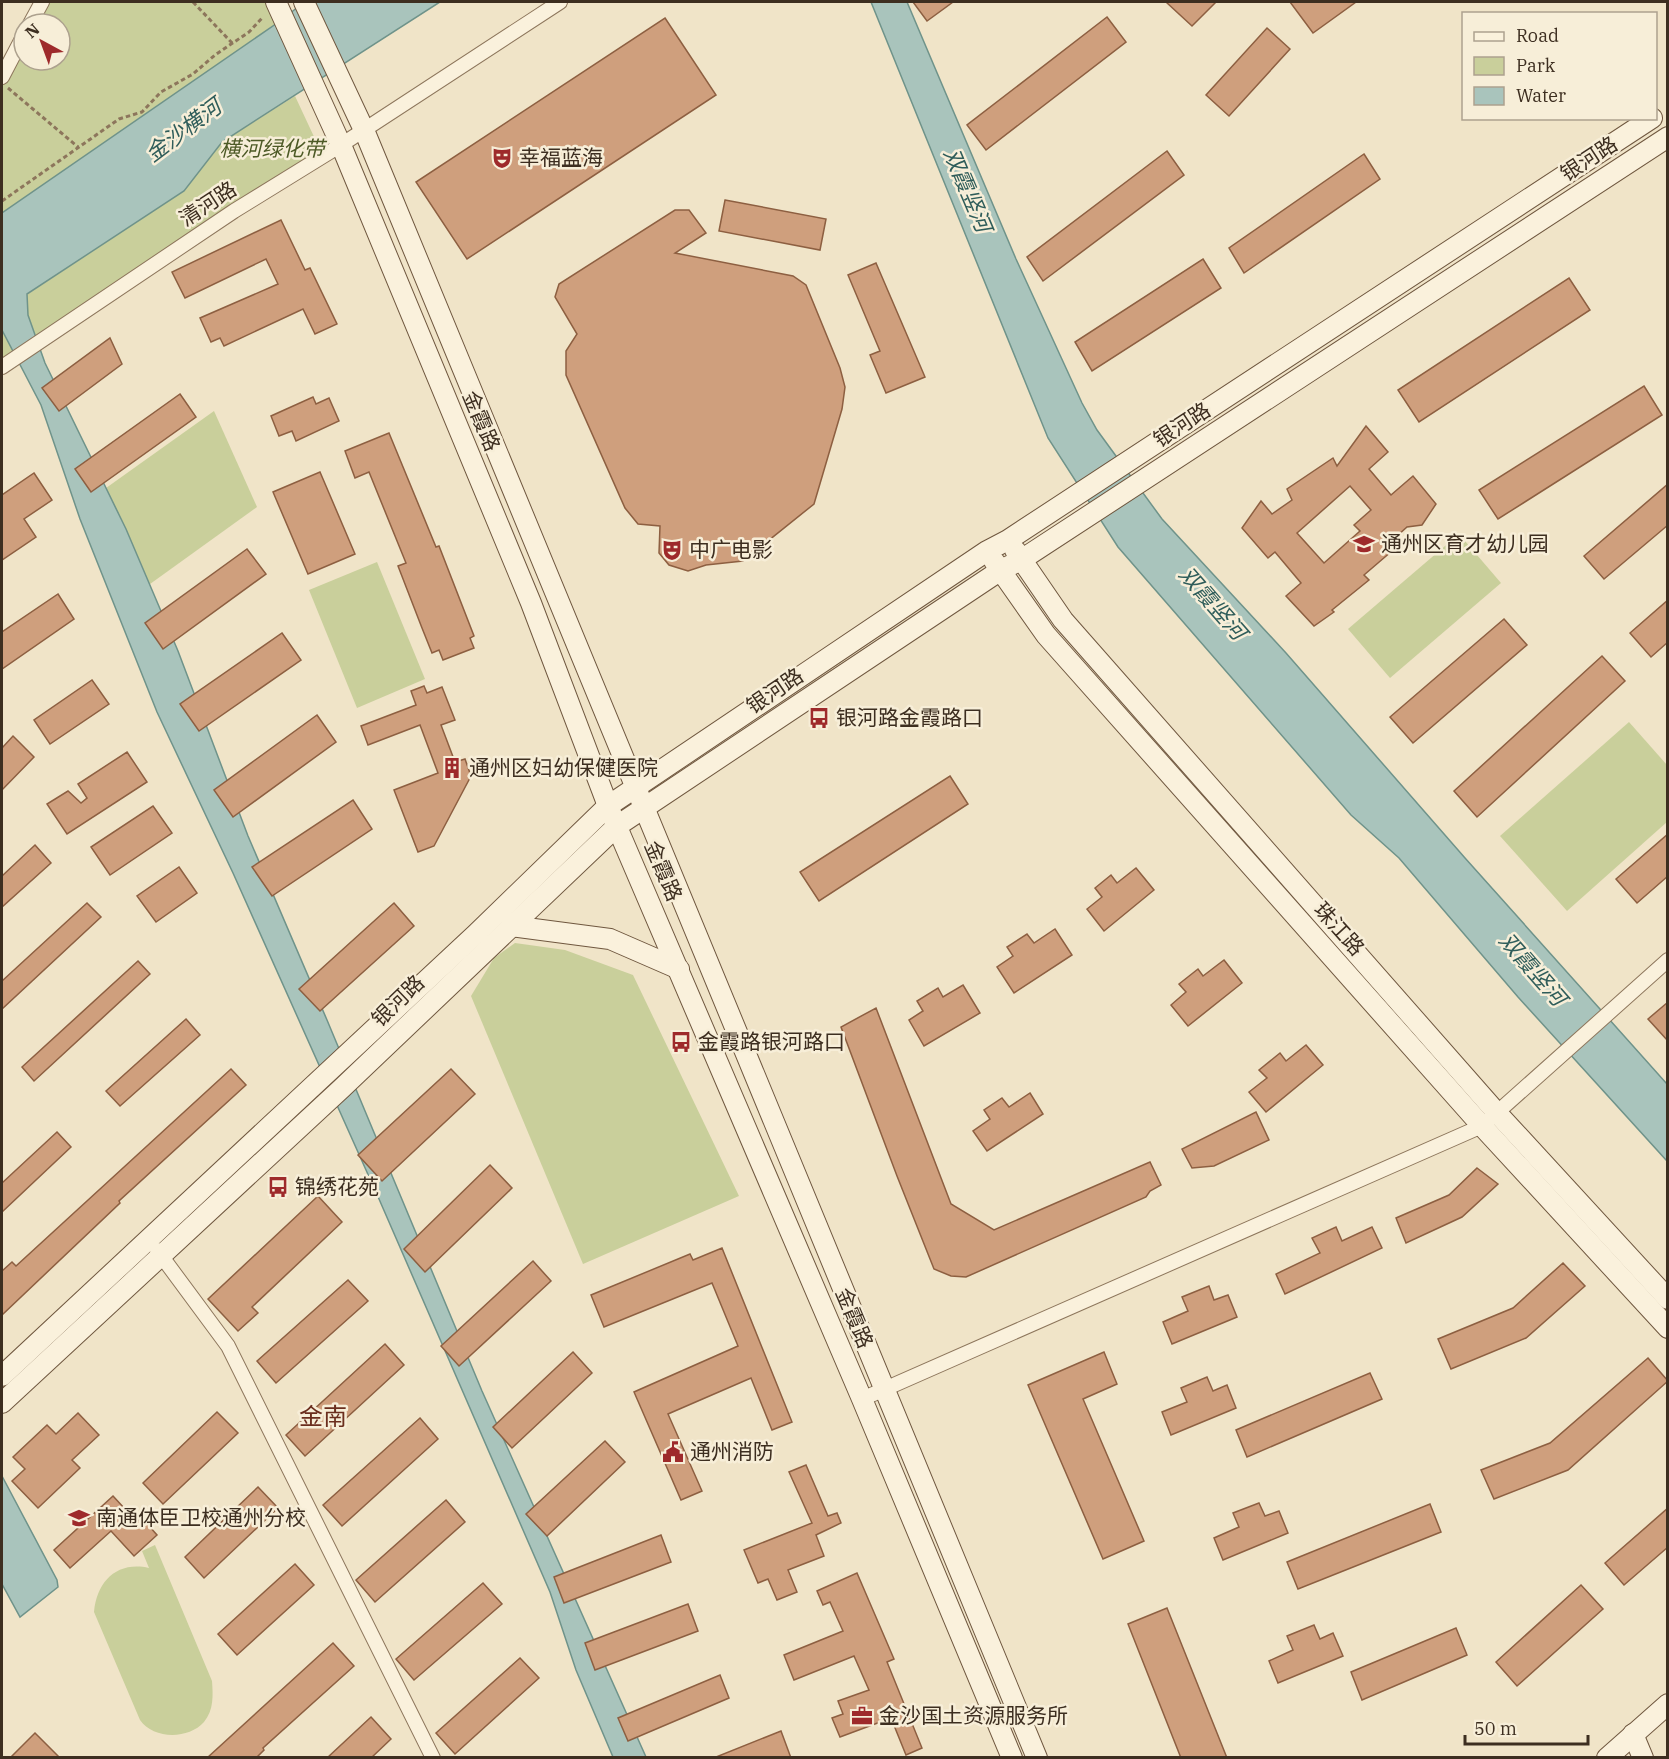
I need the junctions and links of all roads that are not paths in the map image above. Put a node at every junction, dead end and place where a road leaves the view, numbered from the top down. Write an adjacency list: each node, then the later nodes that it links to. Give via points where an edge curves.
1 (304, 2): 7 (main road, 金霞路)
2 (560, 2): 7 (street, 清河路)
3 (277, 3): 9 (main road, 金霞路)
4 (12, 57): 5 (street)
5 (2, 76)
6 (1649, 120): 11 (main road, 银河路)
7 (364, 130): 9 (street, 清河路); 15 (main road, 金霞路)
8 (1668, 137): 13 (main road, 银河路)
9 (341, 145): 10 (street, 清河路, via 234,211); 16 (main road, 金霞路, via 531,603)
10 (2, 367)
11 (1008, 540): 12 (main road, 银河路); 13 (main road, 珠江路)
12 (987, 551): 14 (main road, 珠江路); 15 (main road, 银河路)
13 (1021, 560): 14 (main road, 银河路); 22 (main road, 珠江路, via 1063,620)
14 (1000, 570): 17 (main road, 银河路); 22 (main road, 珠江路, via 1046,635)
15 (635, 787): 16 (main road, 银河路); 17 (main road, 金霞路)
16 (608, 806): 18 (main road, 金霞路); 23 (main road, 银河路)
17 (643, 808): 18 (main road, 银河路); 28 (main road, 金霞路)
18 (617, 826): 19 (main road, 银河路); 21 (main road, 金霞路)
19 (511, 926): 21 (main road, via 610,939); 24 (main road, 银河路)
20 (1668, 960): 22 (street)
21 (679, 969): 29 (main road, 金霞路)
22 (1490, 1119): 25 (main road, 珠江路); 26 (main road, 珠江路); 28 (street)
23 (148, 1239): 24 (street); 27 (main road, 银河路)
24 (161, 1256): 30 (main road, 银河路); 33 (street, via 228,1346)
25 (1668, 1299)
26 (1668, 1328)
27 (2, 1376)
28 (885, 1388): 29 (street); 35 (main road, 金霞路)
29 (862, 1399): 34 (main road, 金霞路)
30 (2, 1403)
31 (1668, 1704): 32 (main road)
32 (1633, 1734): 36 (main road); 37 (main road)
33 (433, 1758)
34 (1012, 1758)
35 (1037, 1758)
36 (1607, 1758)
37 (1643, 1758)

